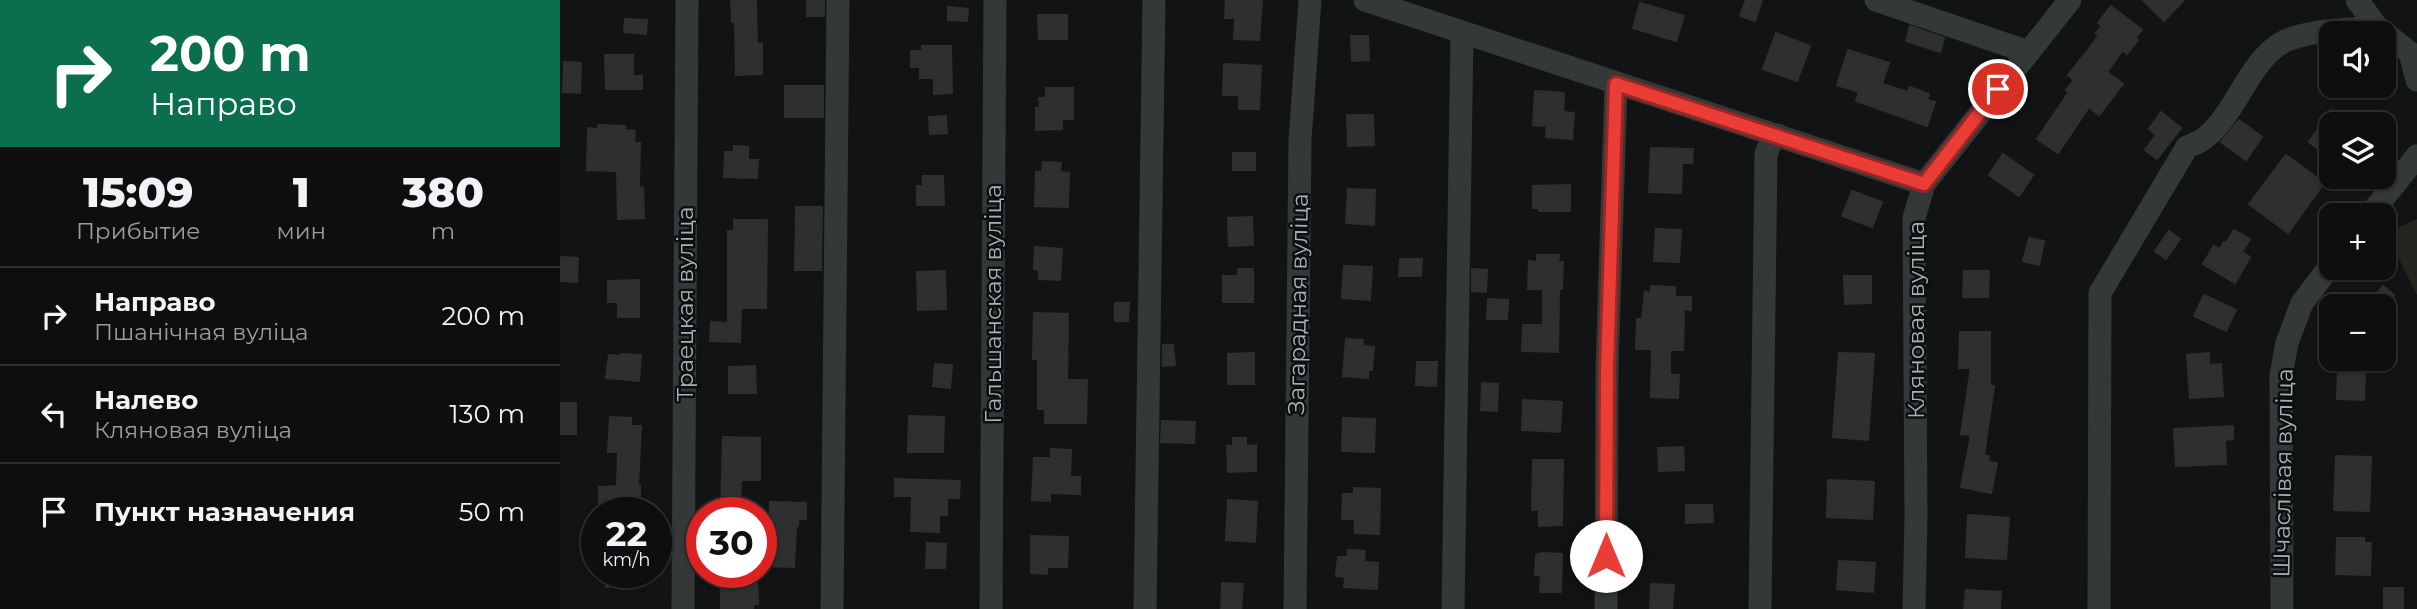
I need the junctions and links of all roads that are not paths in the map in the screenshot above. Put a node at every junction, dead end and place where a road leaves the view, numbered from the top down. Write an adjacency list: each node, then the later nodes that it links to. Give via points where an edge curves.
1 (687, 0): 23 (street, Траецкая вуліца)
2 (838, 0): 24 (street)
3 (995, 0): 25 (street, Гальшанская вуліца)
4 (1154, 0): 26 (street)
5 (1310, 0): 27 (street, Загарадная вуліца, via 1300,140)
6 (1366, 0): 11 (street)
7 (1876, 0): 14 (street)
8 (2070, 0): 14 (street, Кляновая вуліца)
9 (2357, 0): 10 (street)
10 (2373, 21)
11 (1462, 33): 17 (street); 28 (street)
12 (2319, 34): 32 (street, via 2285,41 2269,52 2220,121 2202,140 2187,147 2100,293)
13 (2396, 41): 15 (street)
14 (2028, 52): 20 (street, Кляновая вуліца)
15 (2413, 53): 16 (street)
16 (2417, 80)
17 (1616, 84): 18 (street); 29 (street)
18 (1778, 135): 20 (street); 30 (street, via 1766,155)
19 (2417, 156): 21 (street)
20 (1924, 184): 31 (street, Кляновая вуліца, via 1914,218)
21 (2380, 203)
22 (2320, 280): 33 (street, Шчаслівая вуліца, via 2302,303 2281,375)
23 (683, 609)
24 (832, 609)
25 (990, 609)
26 (1146, 609)
27 (1295, 609)
28 (1453, 609)
29 (1605, 609)
30 (1760, 609)
31 (1914, 609)
32 (2099, 609)
33 (2282, 609)

